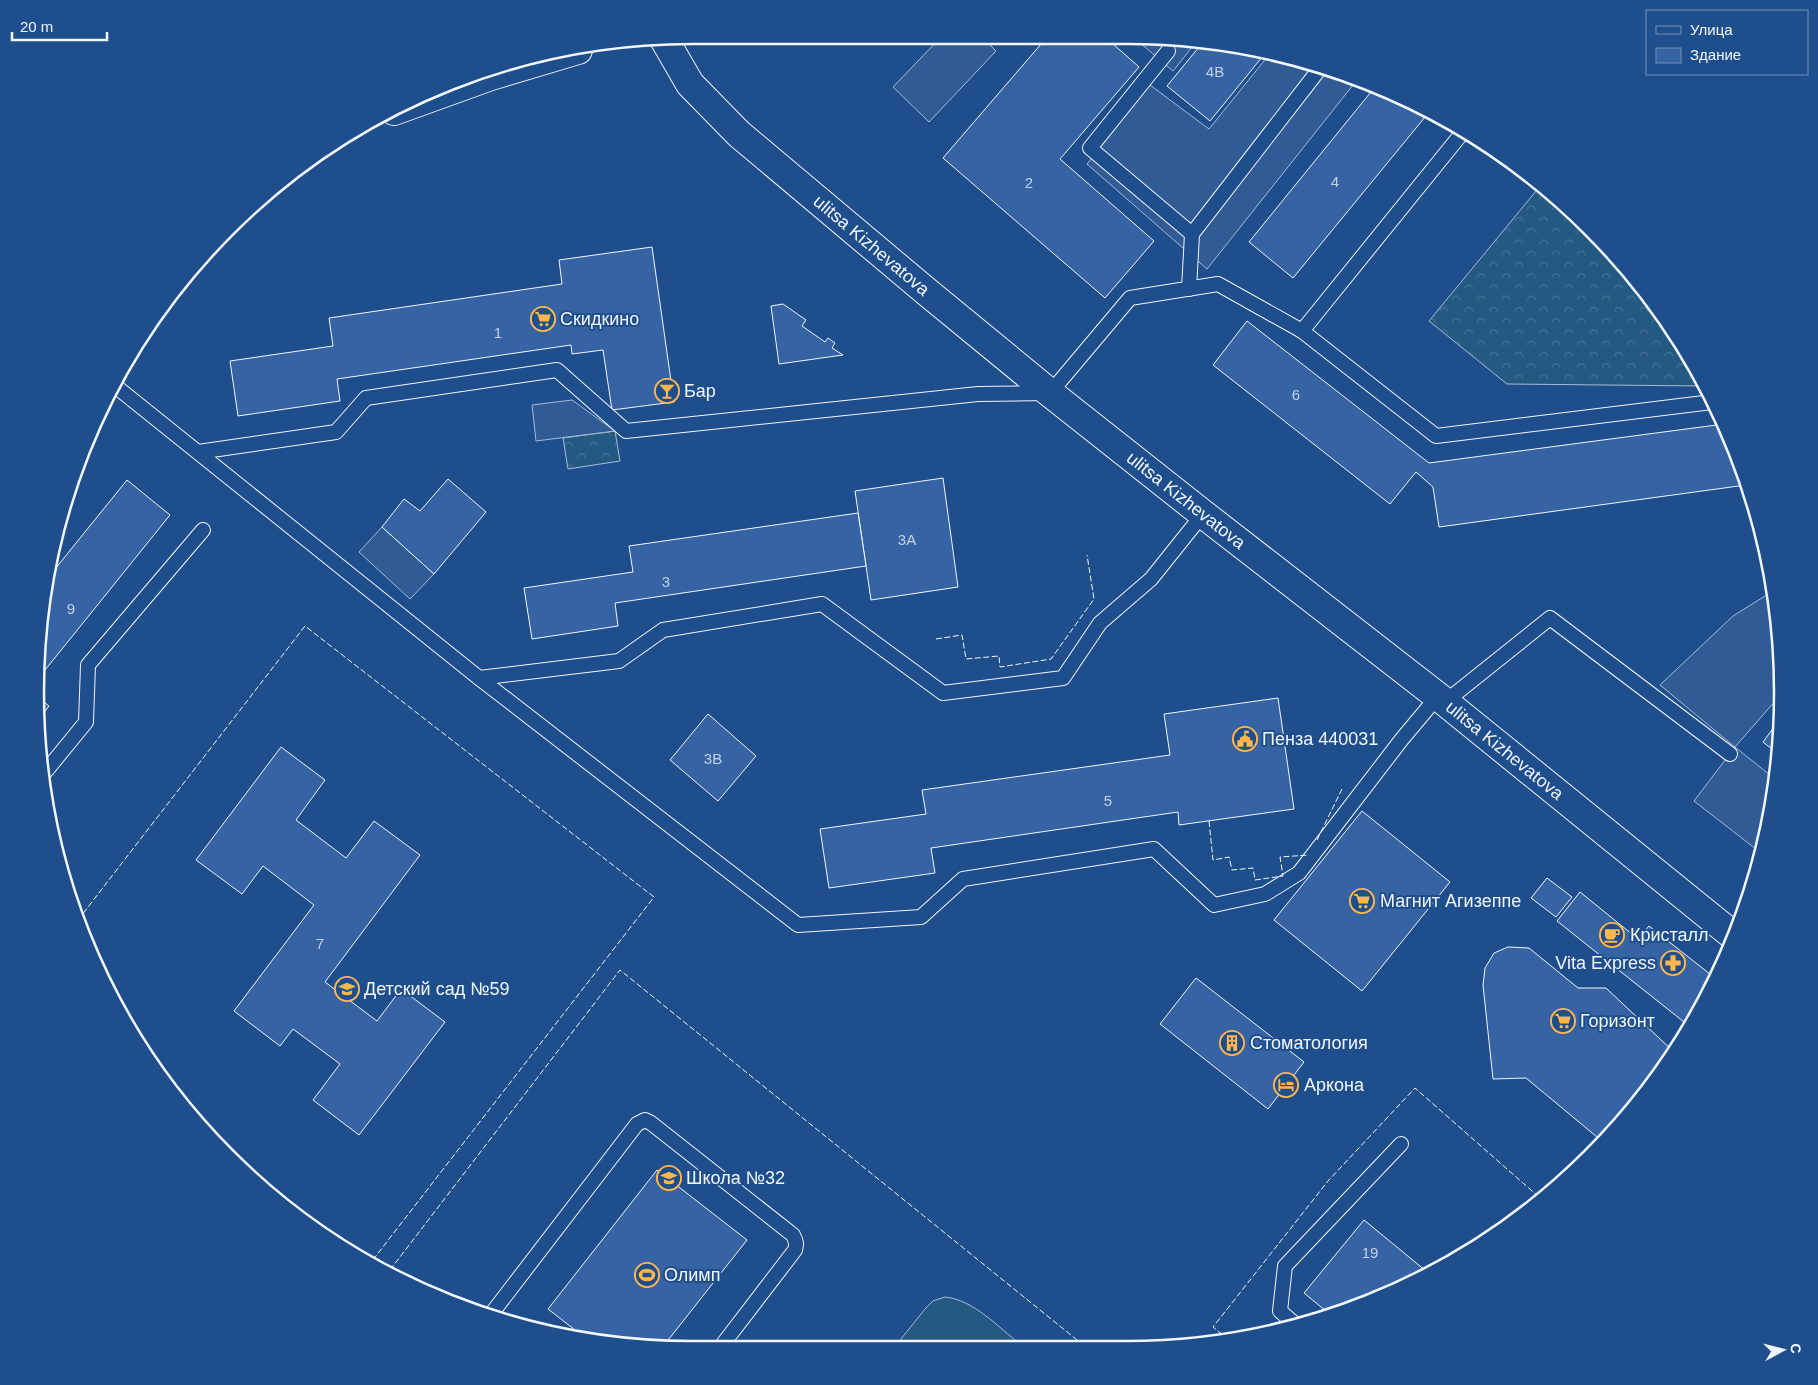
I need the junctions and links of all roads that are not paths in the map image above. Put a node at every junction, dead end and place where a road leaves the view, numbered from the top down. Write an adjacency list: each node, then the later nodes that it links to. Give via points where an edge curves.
1 (667, 45): 11 (main road, ulitsa Kizhevatova, via 690,84 739,134)
2 (1168, 52): 7 (lane, via 1090,148)
3 (1316, 73): 7 (lane)
4 (499, 74): 5 (main road)
5 (447, 92)
6 (1459, 137): 9 (lane)
7 (1192, 234): 8 (lane)
8 (1189, 289): 9 (lane, via 1218,284); 11 (lane, via 1130,298)
9 (1302, 331): 12 (lane, via 1436,436)
10 (120, 390): 13 (lane)
11 (1050, 393): 13 (lane, via 978,394 626,431 557,370 366,398 336,432); 14 (main road, ulitsa Kizhevatova)
12 (1705, 403)
13 (198, 452): 16 (lane)
14 (1203, 514): 16 (lane, via 1151,579 1100,623 1063,678 943,693 822,604 663,630 619,661); 17 (main road, ulitsa Kizhevatova)
15 (203, 530): 19 (lane, via 88,665 86,722)
16 (479, 678): 17 (lane, via 798,925 921,917 963,879 1154,849 1214,905 1265,894 1299,873 1402,739)
17 (1442, 699): 18 (lane, via 1550,618); 20 (main road, ulitsa Kizhevatova)
18 (1730, 754)
19 (48, 769)
20 (1728, 932)
21 (1400, 1144): 23 (lane, via 1285,1266 1280,1311)
22 (494, 1310): 24 (lane, via 637,1124 646,1120 796,1240 795,1250)
23 (1290, 1320)
24 (725, 1341)

